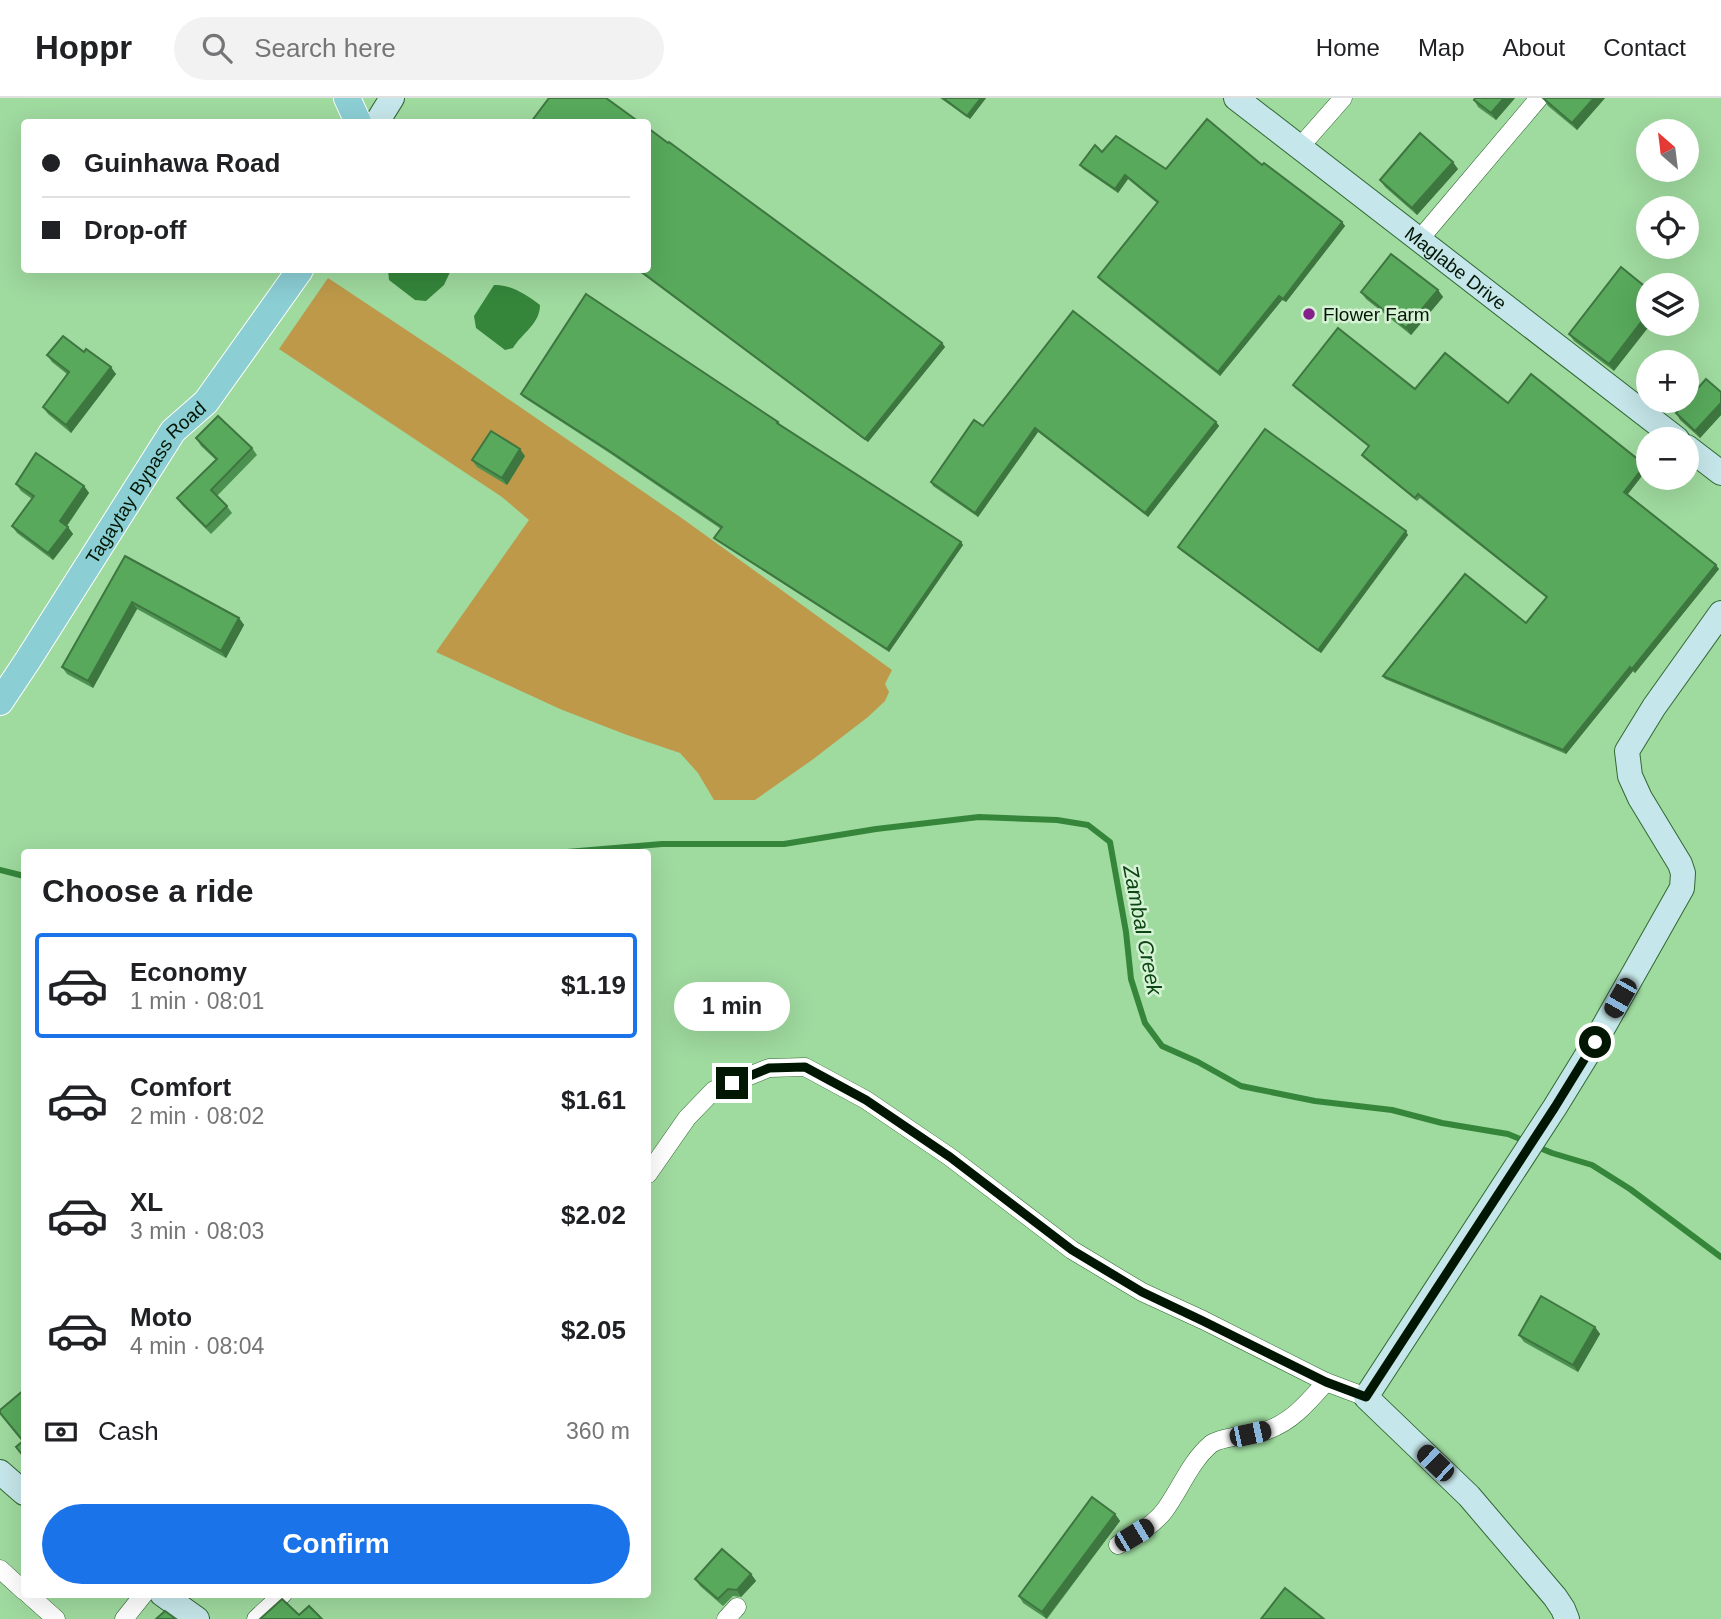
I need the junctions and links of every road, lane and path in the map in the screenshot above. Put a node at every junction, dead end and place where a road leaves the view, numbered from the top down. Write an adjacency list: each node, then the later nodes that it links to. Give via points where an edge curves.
1 (347, 98): 6 (main road)
2 (392, 98): 7 (street)
3 (1236, 98): 8 (street, Maglabe Drive)
4 (1343, 98): 8 (street)
5 (1539, 98): 9 (street)
6 (357, 119)
7 (379, 119)
8 (1299, 148): 9 (street, Maglabe Drive)
9 (1419, 240): 11 (street, Maglabe Drive)
10 (298, 273): 15 (main road, Tagaytay Bypass Road, via 206,402 173,431)
11 (1661, 427)
12 (1699, 456): 13 (street)
13 (1721, 473)
14 (1721, 613): 20 (street, via 1628,751 1630,776 1680,864 1682,888 1555,1107)
15 (29, 660): 16 (street); 17 (main road, Tagaytay Bypass Road)
16 (0, 687)
17 (0, 702)
18 (651, 1170): 19 (street, via 687,1118 714,1090 769,1068 805,1067 866,1100 950,1157 1072,1250 1142,1292)
19 (1326, 1382): 20 (street); 23 (street, via 1299,1412 1278,1425 1214,1442 1196,1460 1164,1512)
20 (1366, 1397): 34 (street, via 1469,1496 1555,1597)
21 (0, 1472): 22 (street)
22 (21, 1490)
23 (1118, 1545)
24 (0, 1569): 25 (street)
25 (21, 1588)
26 (32, 1598): 30 (street)
27 (141, 1598): 31 (street)
28 (168, 1598): 32 (street)
29 (279, 1598): 33 (street)
30 (56, 1619)
31 (124, 1619)
32 (197, 1619)
33 (256, 1619)
34 (1567, 1619)

